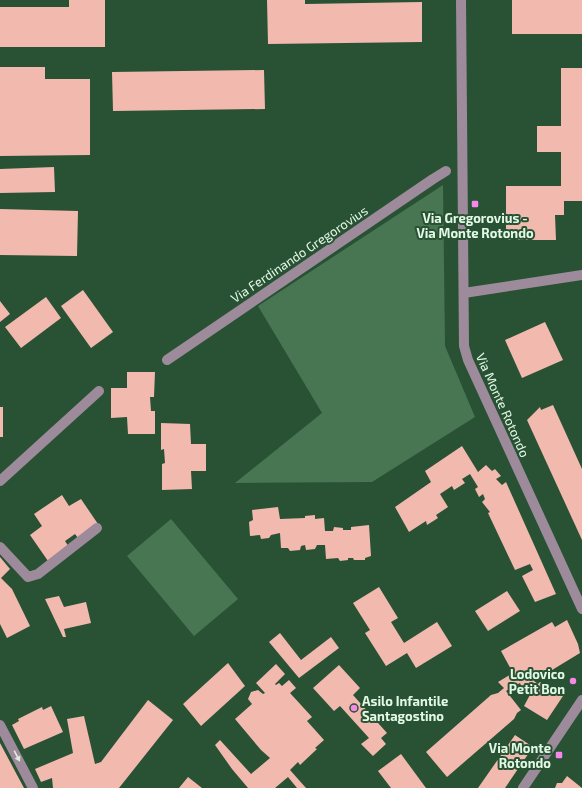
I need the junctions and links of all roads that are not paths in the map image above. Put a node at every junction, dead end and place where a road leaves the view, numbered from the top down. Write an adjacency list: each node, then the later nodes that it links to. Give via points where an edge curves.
1 (461, 0): 4 (street)
2 (446, 171): 5 (street, Via Ferdinando Gregorovius)
3 (582, 275): 4 (street)
4 (464, 292): 10 (street, Via Monte Rotondo, via 463,341 466,356)
5 (167, 360)
6 (99, 391): 7 (street)
7 (0, 481)
8 (97, 528): 9 (street, via 38,574 28,577)
9 (0, 547)
10 (582, 609)
11 (582, 700): 14 (street)
12 (0, 725): 13 (street, one-way to 13)
13 (33, 788)
14 (523, 788)

